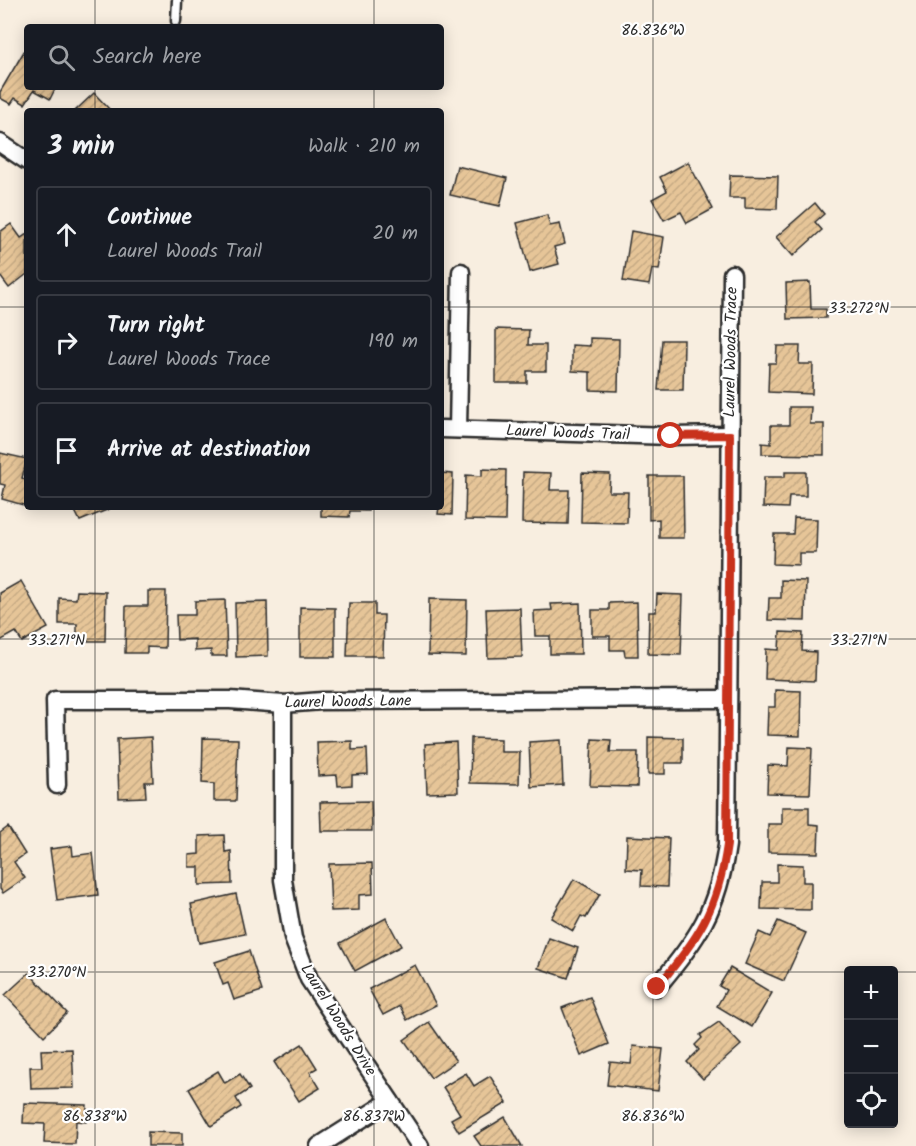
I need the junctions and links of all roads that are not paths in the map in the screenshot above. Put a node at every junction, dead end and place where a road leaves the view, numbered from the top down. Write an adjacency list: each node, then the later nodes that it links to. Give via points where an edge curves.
1 (177, 0): 2 (lane)
2 (176, 21)
3 (0, 143): 4 (street)
4 (24, 159)
5 (461, 272): 7 (street)
6 (732, 274): 8 (street, Laurel Woods Trace)
7 (449, 429): 8 (street, Laurel Woods Trail)
8 (730, 435): 9 (street, Laurel Woods Trace)
9 (726, 699): 10 (street, Laurel Woods Lane, via 322,700); 12 (street, Laurel Woods Trace, via 724,863 702,929)
10 (283, 704): 11 (street, Laurel Woods Lane, via 230,700 56,700); 13 (street, Laurel Woods Drive, via 283,880 293,938 309,978)
11 (57, 785)
12 (657, 987)
13 (390, 1101): 14 (street); 15 (street, Laurel Woods Drive)
14 (320, 1146)
15 (420, 1146)

